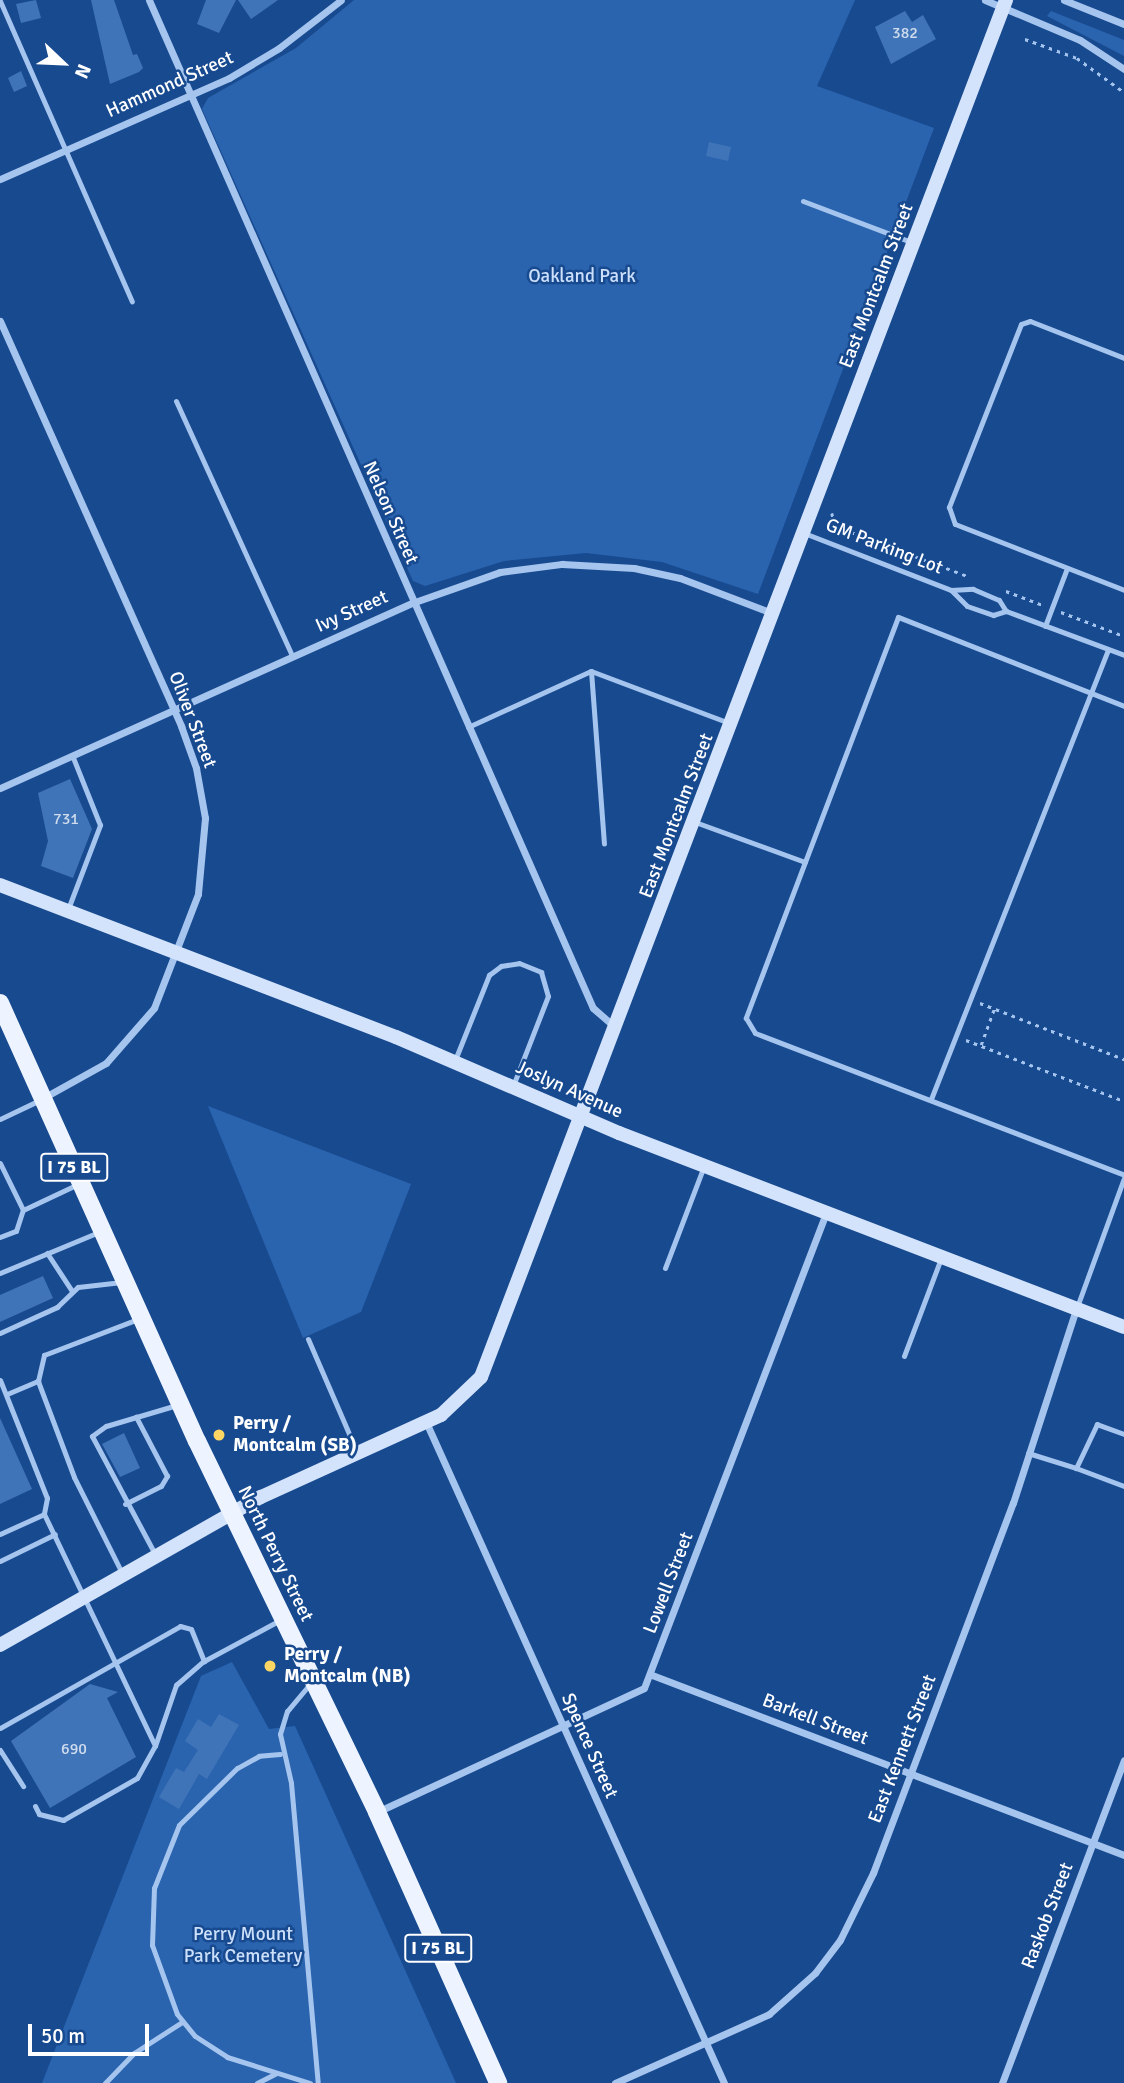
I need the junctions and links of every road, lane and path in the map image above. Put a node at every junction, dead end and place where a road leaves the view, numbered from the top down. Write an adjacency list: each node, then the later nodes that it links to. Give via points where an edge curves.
1 (149, 0): 11 (street, Nelson Street)
2 (341, 0): 11 (street, Hammond Street, via 263,59)
3 (985, 0): 6 (street)
4 (1064, 0): 7 (street)
5 (0, 1): 12 (lane)
6 (1004, 4): 9 (street, via 1080,40); 15 (main road, East Montcalm Street)
7 (1124, 24)
8 (1025, 39): 10 (path, via 1077,58)
9 (1124, 69)
10 (1124, 92)
11 (187, 96): 12 (street, Hammond Street); 24 (street, Nelson Street)
12 (65, 150): 13 (street, Hammond Street); 16 (lane)
13 (0, 179)
14 (803, 201): 15 (lane)
15 (914, 244): 20 (main road, East Montcalm Street)
16 (132, 301)
17 (0, 321): 34 (street, Oliver Street)
18 (1124, 358): 21 (lane, via 1030,321 1021,324 949,507 955,524)
19 (176, 401): 30 (lane)
20 (804, 533): 22 (lane, GM Parking Lot); 26 (main road, East Montcalm Street)
21 (1067, 568): 23 (lane); 27 (lane)
22 (951, 590): 25 (lane, GM Parking Lot, via 975,609 993,615); 25 (lane, GM Parking Lot, via 973,589 999,600)
23 (1124, 590)
24 (412, 603): 26 (street, Ivy Street, via 500,572 594,564 669,575); 30 (street, Ivy Street); 36 (street, Nelson Street)
25 (1006, 611): 27 (lane, GM Parking Lot)
26 (774, 613): 35 (main road, East Montcalm Street)
27 (1045, 626): 28 (lane, GM Parking Lot)
28 (1108, 650): 29 (lane, GM Parking Lot); 32 (lane)
29 (1124, 655)
30 (292, 656): 34 (street, Ivy Street)
31 (591, 671): 35 (lane); 36 (lane); 40 (lane)
32 (1091, 694): 33 (lane); 41 (lane, via 898,617); 45 (lane)
33 (1124, 706)
34 (173, 709): 37 (street, Ivy Street); 44 (street, Oliver Street, via 196,768 205,827 200,886)
35 (732, 724): 39 (main road, East Montcalm Street)
36 (468, 727): 48 (street, Nelson Street, via 593,1008)
37 (72, 755): 38 (street, Ivy Street); 43 (lane, via 100,825)
38 (0, 788)
39 (695, 822): 41 (lane); 48 (main road, East Montcalm Street)
40 (604, 844)
41 (805, 863): 56 (lane, via 746,1018 755,1034)
42 (0, 885): 43 (main road, Joslyn Avenue)
43 (67, 911): 44 (main road, Joslyn Avenue)
44 (178, 953): 53 (main road, Joslyn Avenue); 55 (street, Oliver Street, via 154,1008 127,1044 94,1071)
45 (971, 1000): 46 (path); 50 (lane)
46 (994, 1009): 51 (path); 52 (path)
47 (1, 1010): 49 (main road, North Perry Street / I 75 BL)
48 (617, 1028): 58 (main road, East Montcalm Street)
49 (6, 1034): 55 (main road, North Perry Street / I 75 BL)
50 (956, 1036): 51 (path); 56 (lane)
51 (981, 1046): 57 (path)
52 (1124, 1059)
53 (455, 1061): 54 (main road, Joslyn Avenue); 54 (lane, via 489,975 501,966 519,963 541,972 548,996)
54 (513, 1086): 58 (main road, Joslyn Avenue)
55 (43, 1098): 59 (lane); 63 (main road, North Perry Street / I 75 BL)
56 (931, 1100): 62 (lane)
57 (1124, 1101)
58 (584, 1116): 61 (main road, Joslyn Avenue); 85 (main road, East Montcalm Street, via 487,1366 464,1398)
59 (0, 1119)
60 (1, 1163): 64 (lane)
61 (704, 1166): 65 (main road, Joslyn Avenue); 70 (lane)
62 (1124, 1177): 74 (lane)
63 (80, 1183): 64 (lane); 66 (main road, North Perry Street / I 75 BL)
64 (23, 1210): 67 (lane, via 16,1231)
65 (826, 1213): 69 (main road, Joslyn Avenue); 104 (street, Lowell Street)
66 (102, 1231): 68 (lane); 72 (main road, North Perry Street / I 75 BL)
67 (0, 1237)
68 (47, 1253): 71 (lane); 73 (lane)
69 (942, 1258): 74 (main road, Joslyn Avenue); 79 (lane)
70 (665, 1268)
71 (0, 1273)
72 (125, 1282): 73 (lane); 75 (main road, North Perry Street / I 75 BL)
73 (72, 1291): 77 (lane, via 57,1307)
74 (1076, 1309): 76 (main road, Joslyn Avenue); 88 (street, East Kennett Street)
75 (141, 1318): 81 (lane, via 44,1355); 83 (main road, North Perry Street / I 75 BL)
76 (1124, 1327)
77 (0, 1334)
78 (308, 1339): 87 (lane)
79 (904, 1356)
80 (0, 1380): 82 (lane)
81 (38, 1381): 82 (lane); 98 (lane, via 74,1478)
82 (7, 1394): 93 (lane, via 47,1498)
83 (180, 1404): 84 (lane); 92 (main road, North Perry Street / I 75 BL)
84 (136, 1417): 91 (lane, via 167,1476 161,1486); 91 (lane, via 92,1436)
85 (426, 1422): 87 (main road, East Montcalm Street); 107 (street, Spence Street)
86 (1124, 1434): 89 (lane, via 1097,1424)
87 (358, 1453): 92 (main road, East Montcalm Street)
88 (1028, 1453): 89 (lane); 112 (street, East Kennett Street)
89 (1076, 1468): 90 (lane)
90 (1124, 1486)
91 (125, 1504): 96 (lane)
92 (232, 1513): 96 (main road, East Montcalm Street); 100 (main road, North Perry Street / I 75 BL)
93 (44, 1514): 94 (lane); 95 (lane)
94 (0, 1534)
95 (55, 1534): 97 (lane); 99 (lane)
96 (156, 1556): 98 (main road, East Montcalm Street)
97 (0, 1561)
98 (122, 1574): 99 (main road, East Montcalm Street)
99 (86, 1595): 101 (main road, East Montcalm Street); 103 (lane)
100 (283, 1618): 102 (lane); 105 (main road, North Perry Street / I 75 BL)
101 (0, 1645)
102 (204, 1661): 103 (lane, via 191,1629 180,1626); 108 (lane, via 176,1685)
103 (116, 1664): 106 (lane); 108 (lane)
104 (652, 1675): 107 (street, Lowell Street, via 633,1696); 112 (street, Barkell Street)
105 (314, 1680): 110 (lane, via 283,1718); 115 (main road, North Perry Street / I 75 BL)
106 (0, 1728)
107 (564, 1728): 115 (street, Lowell Street); 119 (street, Spence Street)
108 (155, 1746): 114 (lane, via 137,1778 63,1820 39,1814)
109 (0, 1750): 113 (lane)
110 (280, 1754): 118 (lane, via 248,1760 215,1786 179,1825 162,1861 152,1902 152,1945); 124 (lane, via 291,1783)
111 (1124, 1760): 116 (street, Raskob Street)
112 (910, 1773): 116 (street, Barkell Street); 119 (street, East Kennett Street, via 858,1907 828,1957 769,2014)
113 (23, 1786)
114 (35, 1807)
115 (377, 1812): 125 (main road, North Perry Street / I 75 BL)
116 (1093, 1843): 117 (street, Barkell Street); 128 (street, Raskob Street)
117 (1124, 1855)
118 (182, 2022): 120 (lane, via 219,2052); 121 (lane, via 134,2053)
119 (706, 2043): 126 (street, East Kennett Street); 127 (street, Spence Street)
120 (277, 2073): 122 (lane); 123 (lane)
121 (105, 2083)
122 (257, 2083)
123 (310, 2083)
124 (318, 2083)
125 (498, 2083)
126 (615, 2083)
127 (724, 2083)
128 (1002, 2083)

